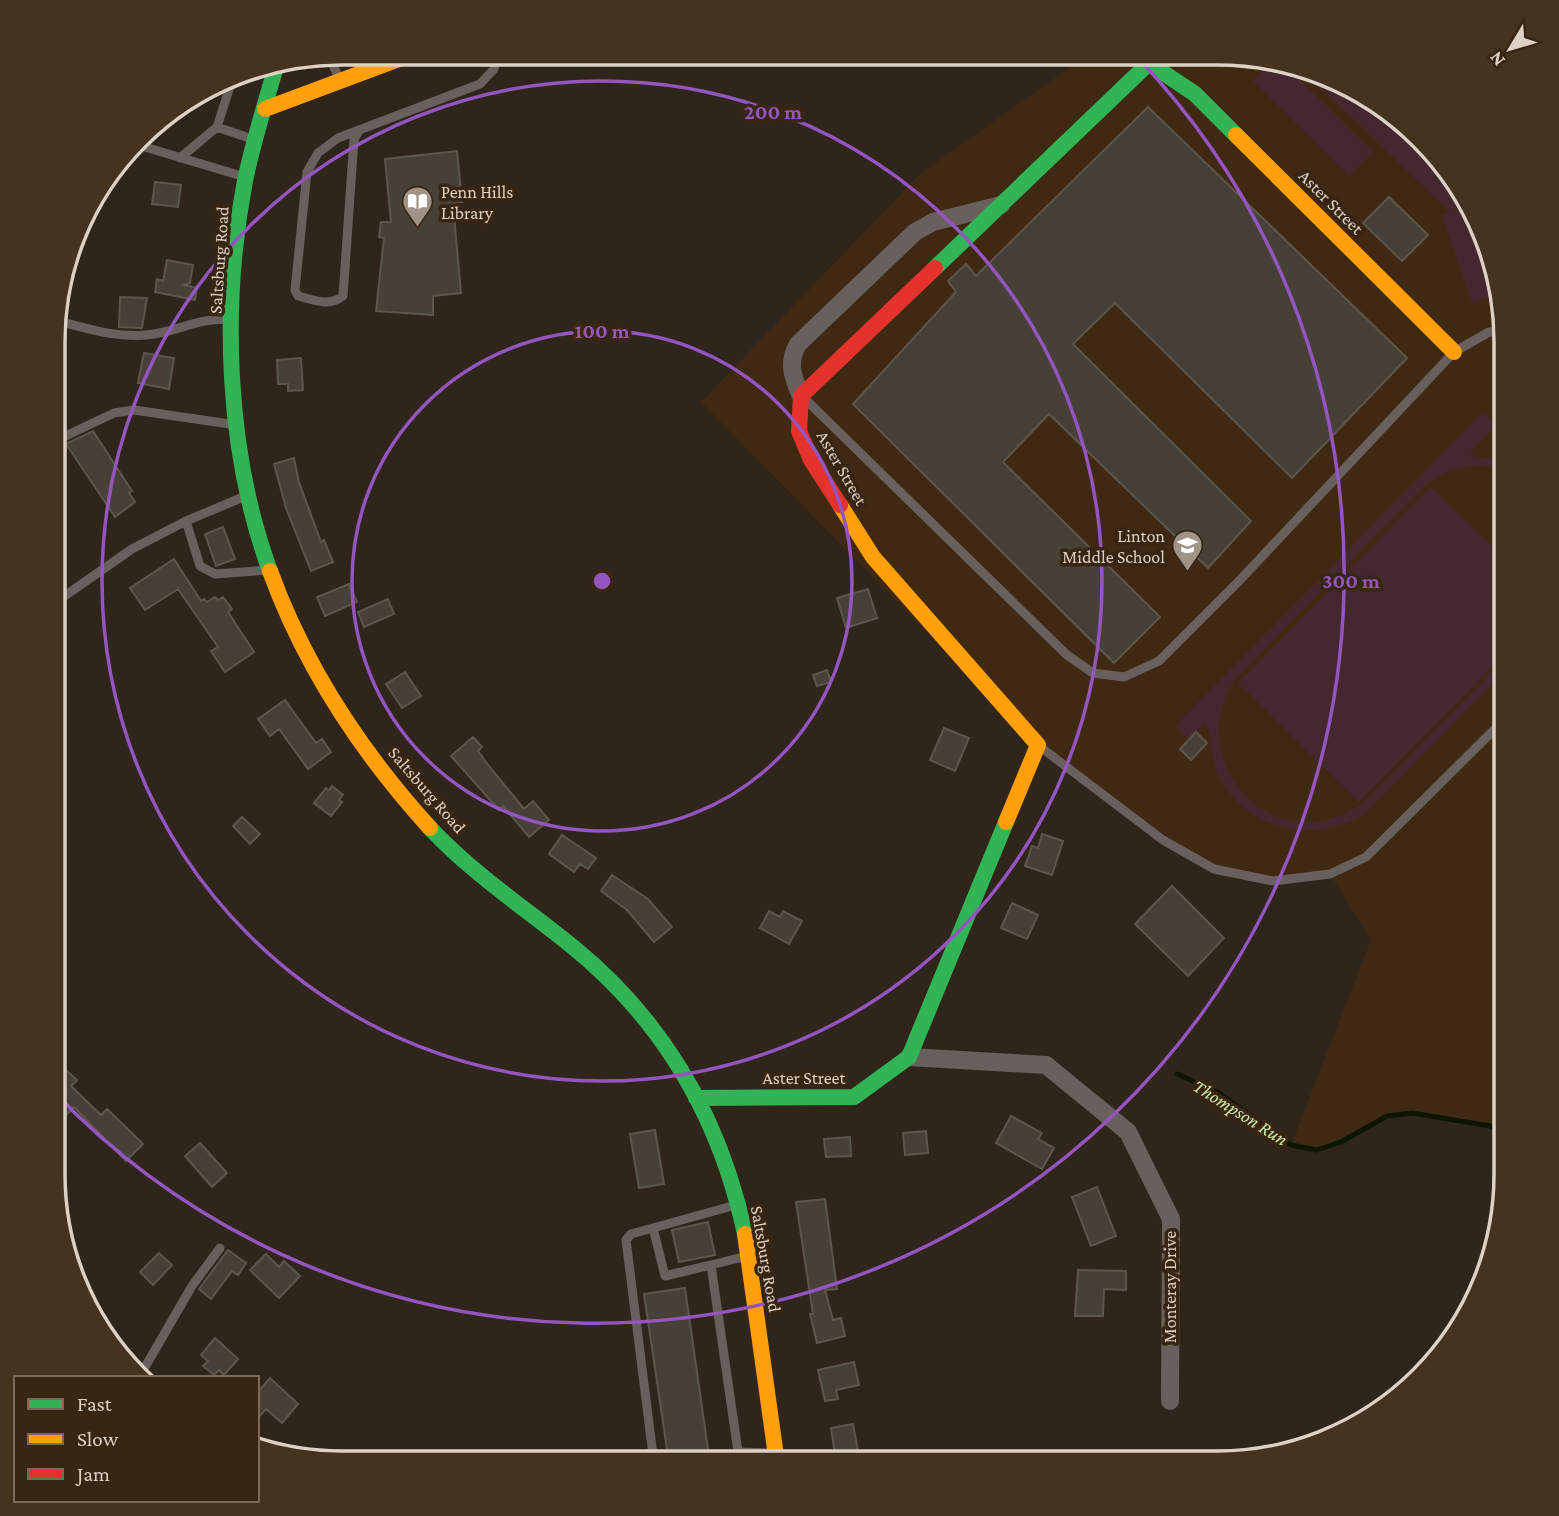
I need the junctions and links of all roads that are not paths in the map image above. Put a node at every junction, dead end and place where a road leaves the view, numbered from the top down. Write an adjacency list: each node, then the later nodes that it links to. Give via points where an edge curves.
1 (333, 65): 7 (lane)
2 (383, 65): 7 (street)
3 (495, 65): 11 (lane, via 480,84)
4 (1144, 65): 16 (street, Aster Street)
5 (1158, 65): 20 (street, Aster Street, via 1195,94)
6 (274, 73): 9 (street, Saltsburg Road)
7 (340, 81): 9 (street)
8 (229, 89): 10 (lane)
9 (265, 109): 12 (street, Saltsburg Road)
10 (217, 127): 12 (lane); 14 (lane)
11 (359, 131): 11 (lane, via 354,139 343,296 336,302 298,296 307,172 318,153 338,138)
12 (255, 141): 15 (street, Saltsburg Road)
13 (145, 147): 14 (lane)
14 (180, 158): 15 (lane)
15 (246, 178): 17 (street, Saltsburg Road, via 235,254)
16 (1002, 205): 21 (street, Aster Street); 21 (street, via 933,222 901,243 798,344 791,366)
17 (233, 320): 18 (lane, via 211,317 146,335 102,332); 22 (street, Saltsburg Road)
18 (65, 323)
19 (1494, 332): 20 (lane)
20 (1454, 352): 21 (lane, via 1158,662 1125,677 1093,673 1067,655)
21 (801, 396): 29 (street, Aster Street, via 799,431 811,460 873,557)
22 (239, 425): 23 (lane, via 134,410 114,412); 24 (street, Saltsburg Road)
23 (65, 436)
24 (250, 495): 25 (lane); 26 (street, Saltsburg Road)
25 (186, 521): 26 (lane, via 200,566 215,574); 27 (lane, via 132,549)
26 (270, 570): 31 (street, Saltsburg Road, via 310,664 340,713 411,807 456,853 623,988 678,1059)
27 (65, 595)
28 (1494, 730): 29 (lane, via 1366,857 1330,874 1273,881 1214,869 1163,840)
29 (1038, 745): 30 (street)
30 (909, 1057): 31 (street, Aster Street, via 854,1097); 38 (street, Monteray Drive, via 1046,1065 1128,1132 1171,1219)
31 (696, 1098): 32 (street, Saltsburg Road)
32 (738, 1205): 33 (lane); 35 (street, Saltsburg Road)
33 (653, 1228): 36 (lane, via 665,1276); 39 (lane, via 626,1240)
34 (220, 1248): 37 (lane)
35 (749, 1256): 36 (lane); 41 (street, Saltsburg Road)
36 (711, 1265): 40 (lane)
37 (144, 1368)
38 (1170, 1401)
39 (652, 1451)
40 (737, 1451)
41 (775, 1451)

